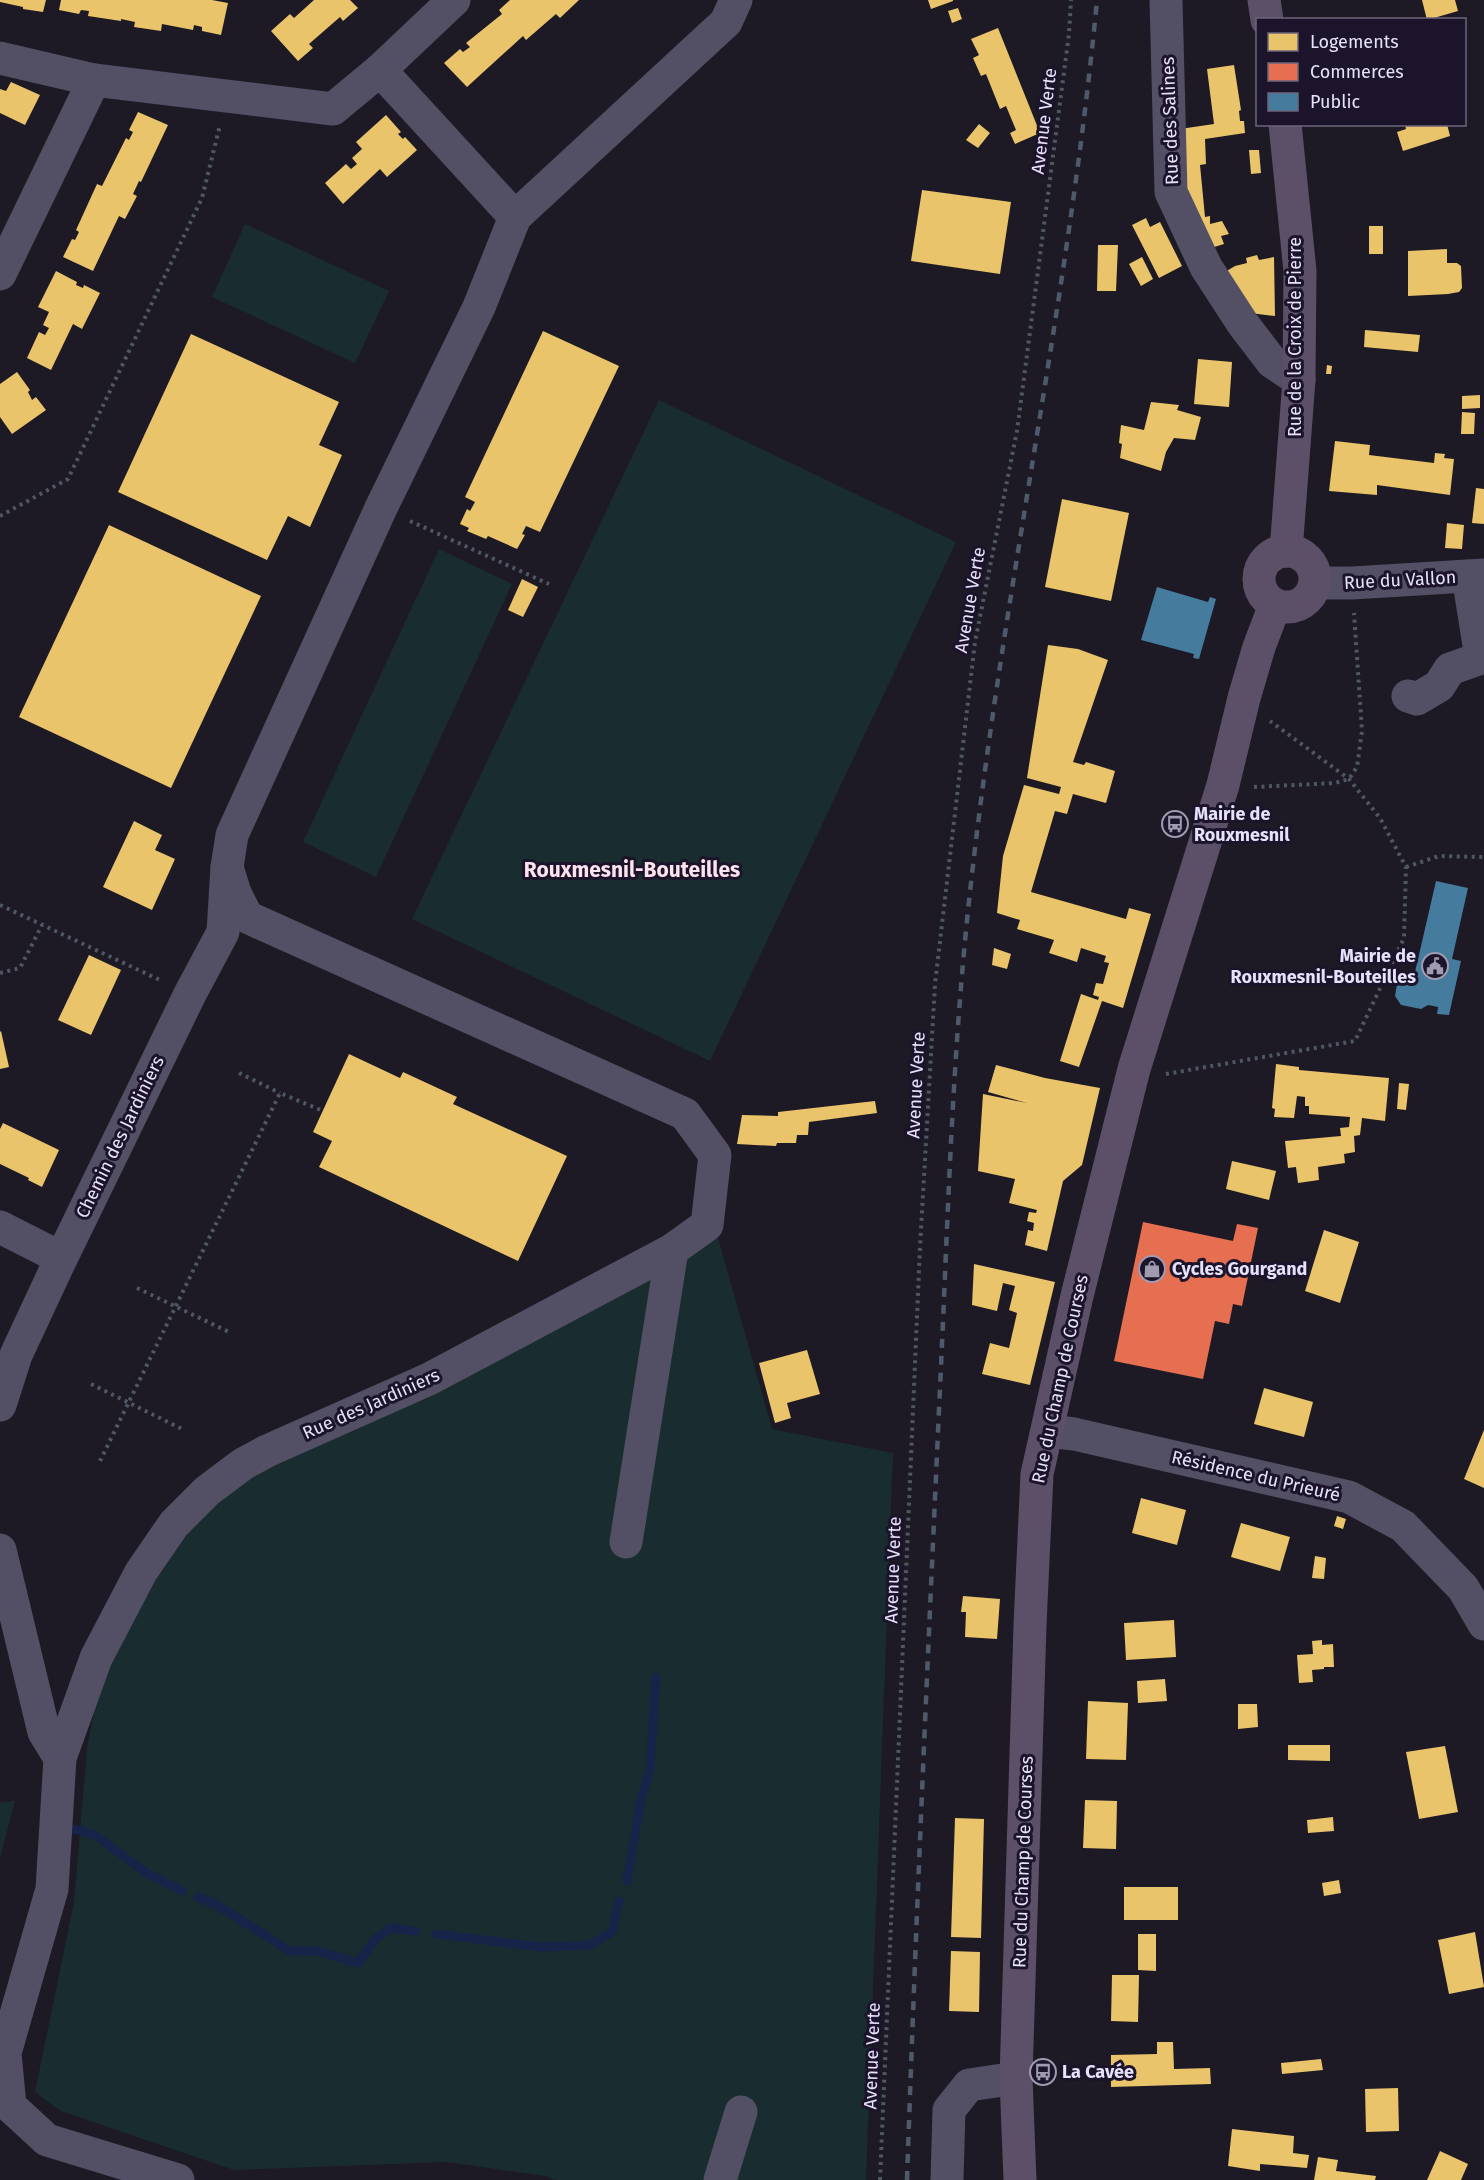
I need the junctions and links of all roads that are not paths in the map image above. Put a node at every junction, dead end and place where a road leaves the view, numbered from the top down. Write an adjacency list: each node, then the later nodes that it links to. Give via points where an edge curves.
1 (454, 0): 7 (street)
2 (736, 0): 10 (street, via 726,22)
3 (1166, 0): 12 (street, Rue des Salines, via 1171,192 1206,267 1243,324 1272,362)
4 (1263, 0): 5 (main road)
5 (1267, 18)
6 (0, 58): 8 (street)
7 (380, 70): 8 (street, via 333,109); 10 (street)
8 (94, 80): 11 (street)
9 (1285, 126): 12 (main road, Rue de la Croix de Pierre, via 1300,271)
10 (515, 217): 18 (street, Chemin des Jardiniers, via 479,307 381,508 232,835)
11 (0, 274)
12 (1299, 380): 13 (main road, Rue de la Croix de Pierre)
13 (1286, 550): 15 (main road, via 1305,556 1316,573); 16 (main road, via 1269,557 1259,573 1262,591)
14 (1476, 576): 15 (street, Rue du Vallon); 17 (street, via 1481,658 1450,669 1439,686 1417,699)
15 (1316, 583): 16 (main road, via 1301,604)
16 (1275, 605): 23 (main road, Rue du Champ de Courses, via 1259,647 1223,785 1134,1069)
17 (1408, 696)
18 (227, 867): 20 (street, Rue des Jardiniers, via 247,917 685,1114 716,1155 707,1225); 21 (street, Chemin des Jardiniers, via 223,932)
19 (0, 1227): 21 (street)
20 (672, 1250): 24 (street); 27 (street, Rue des Jardiniers, via 429,1379 267,1451 250,1474 207,1491 174,1524 141,1572 96,1658)
21 (62, 1258): 22 (street, Chemin des Jardiniers, via 16,1355)
22 (0, 1405)
23 (1048, 1431): 26 (street, Résidence du Prieuré, via 1348,1497 1403,1526 1464,1588); 28 (main road, Rue du Champ de Courses, via 1037,1474 1032,1567)
24 (626, 1542)
25 (0, 1550): 27 (street, via 44,1732)
26 (1484, 1624)
27 (60, 1758): 30 (street, Rue des Jardiniers, via 52,1889 5,2053 10,2106 47,2140)
28 (1016, 2078): 32 (street, via 969,2085 949,2110); 33 (main road, Rue du Champ de Courses)
29 (741, 2112): 31 (street)
30 (178, 2180)
31 (720, 2180)
32 (946, 2180)
33 (1020, 2180)

